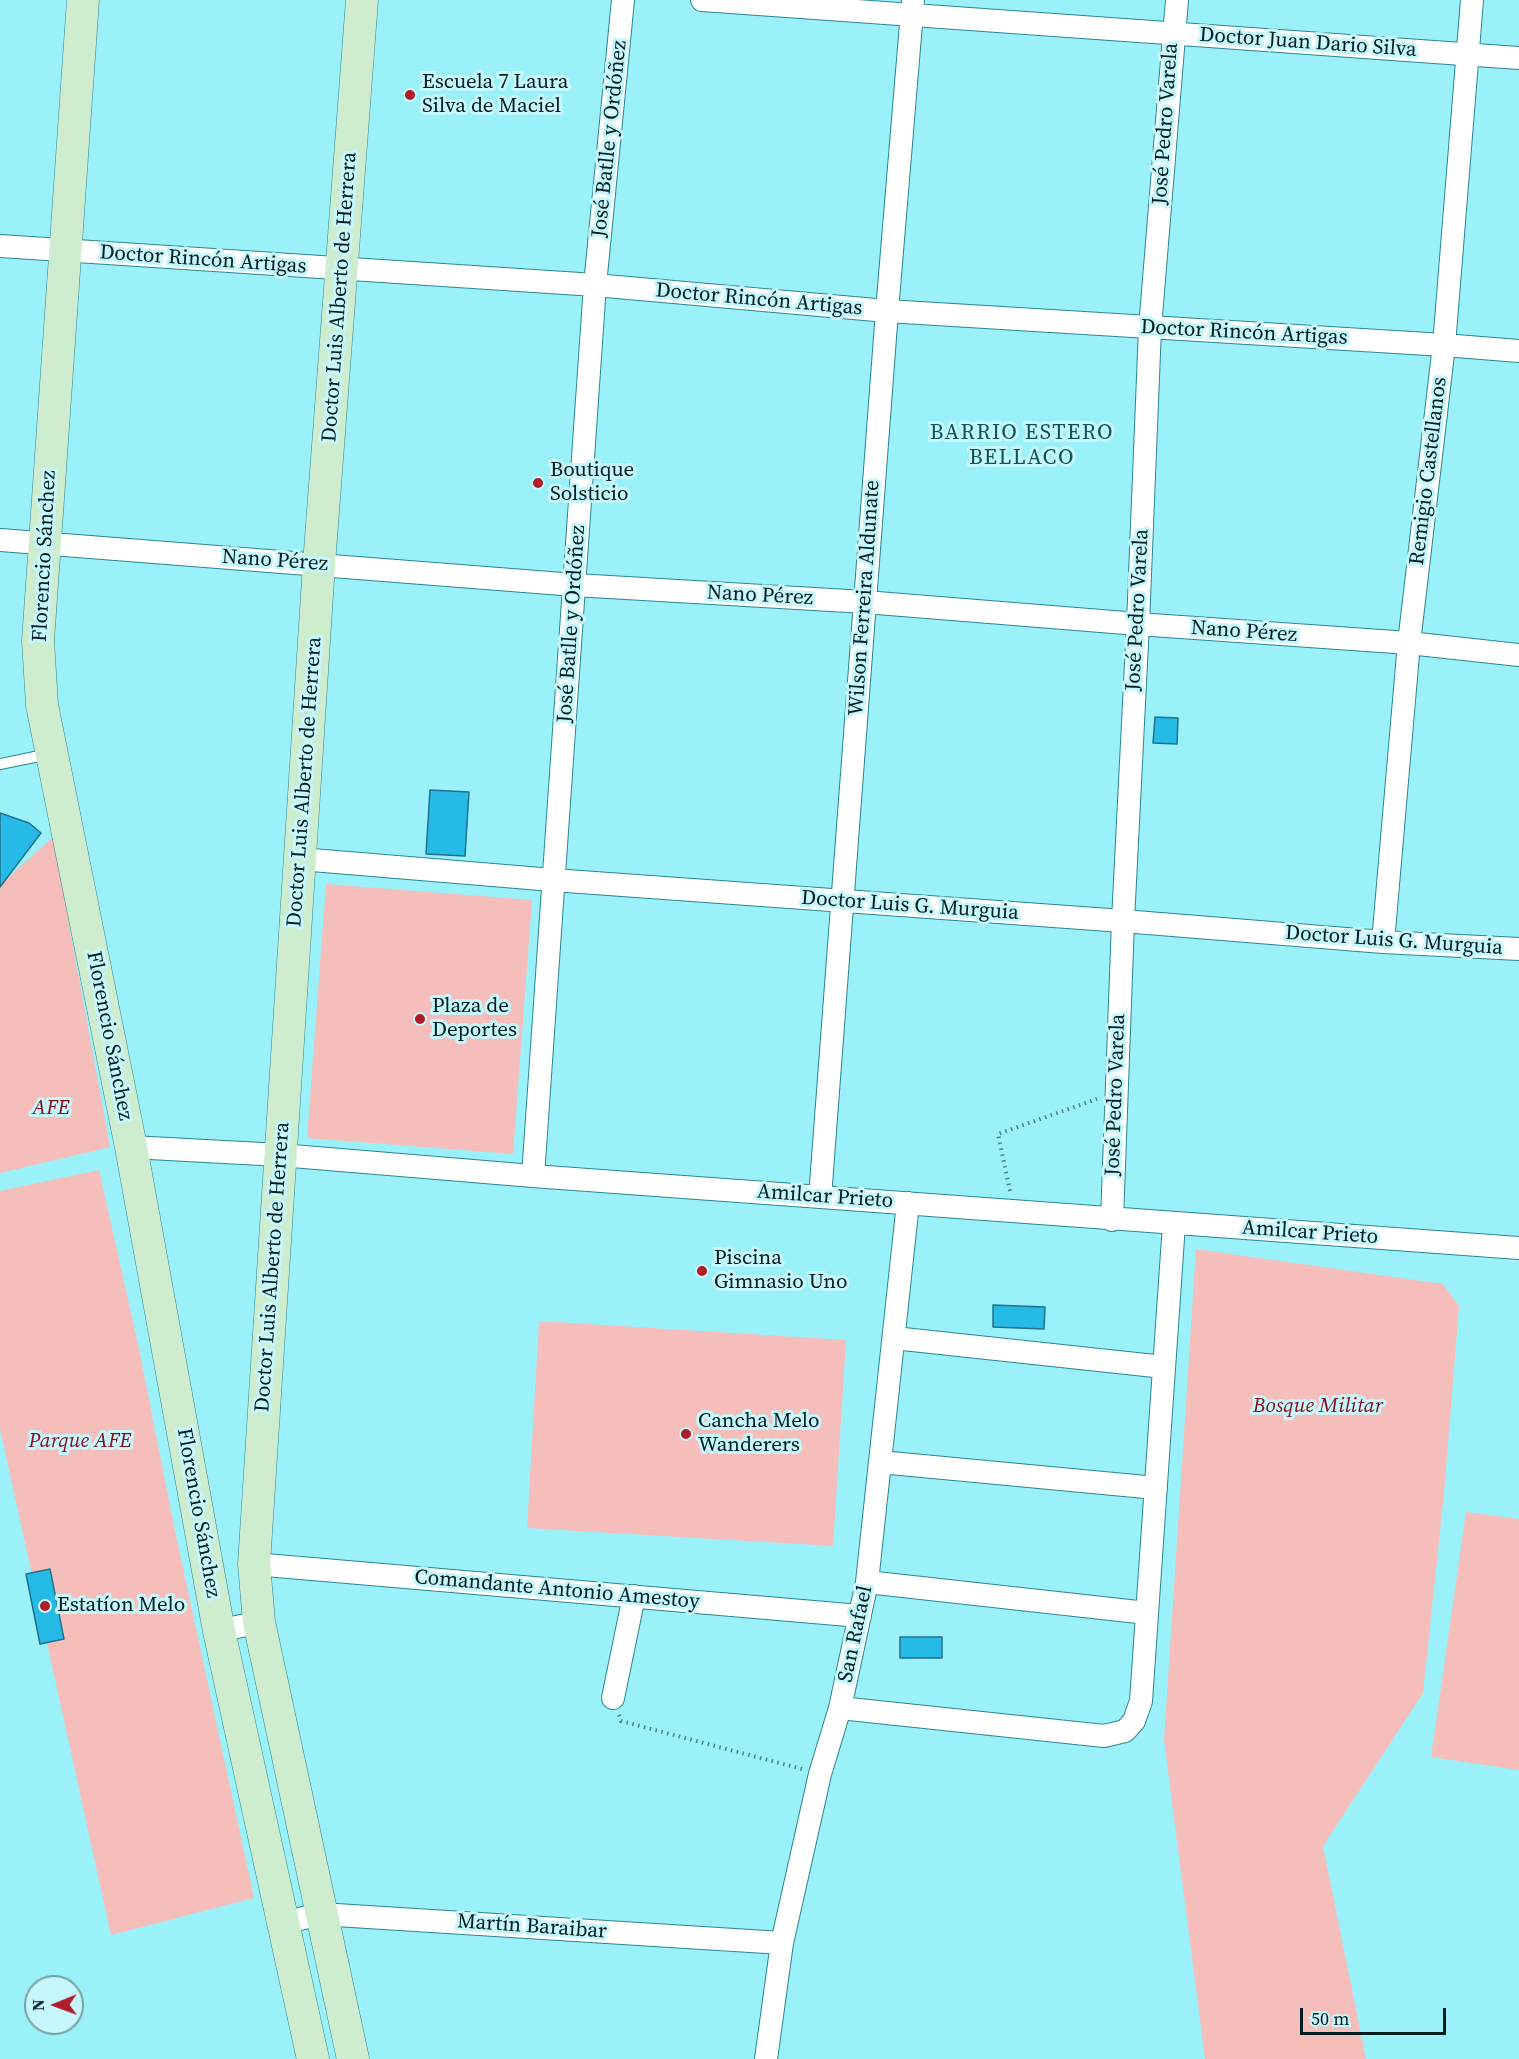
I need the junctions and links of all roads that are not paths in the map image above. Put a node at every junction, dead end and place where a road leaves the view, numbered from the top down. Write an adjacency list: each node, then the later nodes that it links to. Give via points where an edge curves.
1 (83, 0): 12 (street, Florencio Sánchez)
2 (362, 0): 13 (street, Doctor Luis Alberto de Herrera)
3 (623, 0): 14 (street, José Batlle y Ordóñez)
4 (702, 0): 7 (street, Doctor Juan Dario Silva)
5 (1177, 0): 8 (street, José Pedro Varela)
6 (1472, 0): 9 (street, Remigio Castellanos)
7 (912, 8): 8 (street, Doctor Juan Dario Silva); 15 (street, Wilson Ferreira Aldunate)
8 (1173, 33): 9 (street, Doctor Juan Dario Silva); 16 (street, José Pedro Varela)
9 (1467, 54): 10 (street, Doctor Juan Dario Silva); 17 (street, Remigio Castellanos)
10 (1519, 58)
11 (0, 246): 12 (street, Doctor Rincón Artigas)
12 (65, 250): 13 (street, Doctor Rincón Artigas); 20 (street, Florencio Sánchez)
13 (342, 270): 14 (street, Doctor Rincón Artigas); 21 (street, Doctor Luis Alberto de Herrera)
14 (595, 285): 15 (street, Doctor Rincón Artigas); 22 (street, José Batlle y Ordóñez)
15 (887, 311): 16 (street, Doctor Rincón Artigas); 23 (street, Wilson Ferreira Aldunate)
16 (1150, 328): 17 (street, Doctor Rincón Artigas); 24 (street, José Pedro Varela)
17 (1444, 345): 18 (street, Doctor Rincón Artigas); 25 (street, Remigio Castellanos)
18 (1519, 351)
19 (0, 540): 20 (street, Nano Pérez)
20 (44, 543): 21 (street, Nano Pérez); 27 (street, Florencio Sánchez, via 38,641 42,705)
21 (319, 564): 22 (street, Nano Pérez); 29 (street, Doctor Luis Alberto de Herrera)
22 (574, 585): 23 (street, Nano Pérez); 30 (street, José Batlle y Ordóñez)
23 (865, 602): 24 (street, Nano Pérez); 31 (street, Wilson Ferreira Aldunate)
24 (1138, 624): 25 (street, Nano Pérez); 32 (street, José Pedro Varela)
25 (1409, 643): 26 (street, Nano Pérez); 33 (street, Remigio Castellanos)
26 (1519, 655)
27 (52, 754): 28 (lane); 35 (street, Florencio Sánchez)
28 (0, 764)
29 (300, 859): 30 (street, Doctor Luis G. Murguia); 36 (street, Doctor Luis Alberto de Herrera)
30 (553, 880): 31 (street, Doctor Luis G. Murguia); 37 (street, José Batlle y Ordóñez)
31 (842, 901): 32 (street, Doctor Luis G. Murguia); 38 (street, Wilson Ferreira Aldunate)
32 (1123, 921): 33 (street, Doctor Luis G. Murguia); 40 (street, José Pedro Varela)
33 (1383, 942): 34 (street, Doctor Luis G. Murguia)
34 (1519, 949)
35 (131, 1147): 36 (street, Amilcar Prieto); 53 (street, Florencio Sánchez)
36 (280, 1155): 37 (street, Amilcar Prieto); 47 (street, Doctor Luis Alberto de Herrera)
37 (533, 1176): 38 (street, Amilcar Prieto)
38 (820, 1197): 39 (street, Amilcar Prieto)
39 (908, 1203): 40 (street, Amilcar Prieto); 43 (street, San Rafael)
40 (1112, 1220): 41 (street, Amilcar Prieto)
41 (1174, 1224): 42 (street, Amilcar Prieto); 44 (street)
42 (1519, 1248)
43 (894, 1338): 44 (street); 45 (street, San Rafael)
44 (1164, 1367): 46 (street)
45 (880, 1462): 46 (street); 48 (street, San Rafael)
46 (1156, 1488): 50 (street)
47 (255, 1564): 49 (street, Comandante Antonio Amestoy); 52 (street, Florencio Sánchez)
48 (867, 1582): 50 (street); 51 (street, San Rafael)
49 (634, 1596): 51 (street, Comandante Antonio Amestoy); 54 (street)
50 (1147, 1613): 55 (street, via 1141,1701 1134,1721 1125,1731 1104,1736)
51 (860, 1616): 55 (street, San Rafael)
52 (259, 1622): 53 (street); 56 (street, Florencio Sánchez)
53 (219, 1631): 57 (street, Florencio Sánchez)
54 (613, 1698)
55 (840, 1708): 58 (street, San Rafael, via 820,1774)
56 (321, 1914): 57 (street, Martín Baraibar); 58 (street, Martín Baraibar); 60 (street, Florencio Sánchez)
57 (283, 1923): 59 (street, Florencio Sánchez)
58 (782, 1943): 61 (street, San Rafael)
59 (313, 2059)
60 (353, 2059)
61 (766, 2059)

